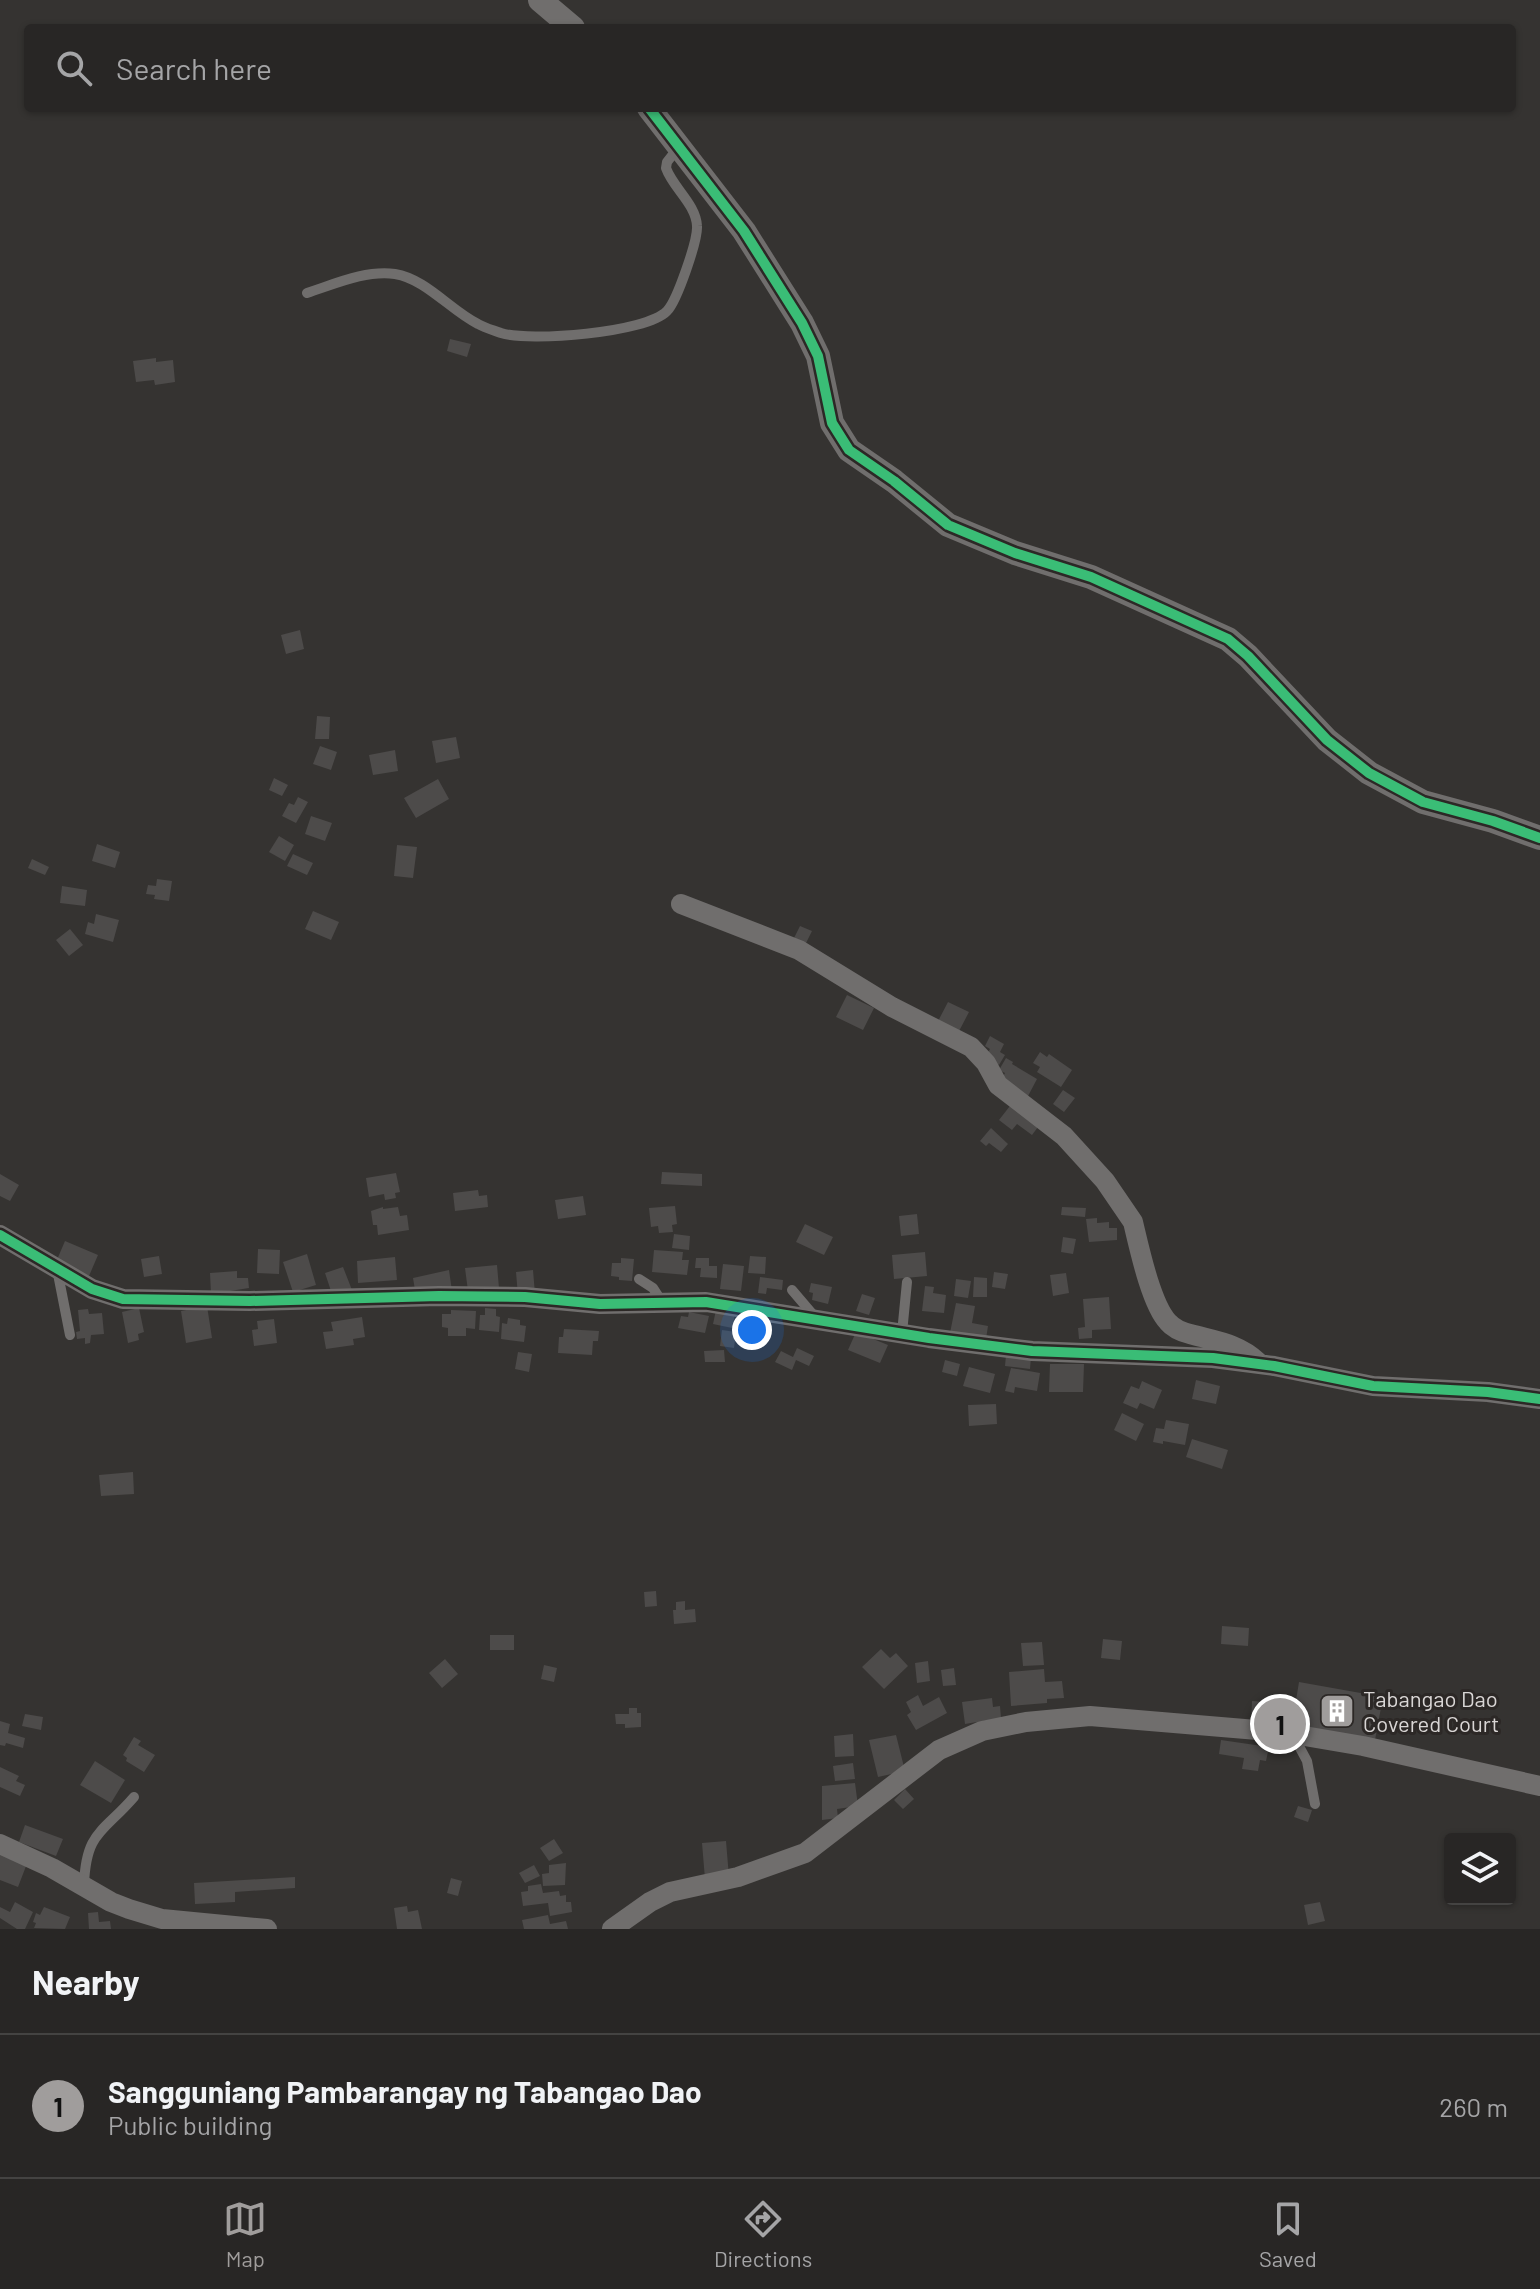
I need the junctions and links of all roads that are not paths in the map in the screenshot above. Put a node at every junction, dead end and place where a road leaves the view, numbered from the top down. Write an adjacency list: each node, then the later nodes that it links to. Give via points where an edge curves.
1 (540, 0): 2 (street)
2 (568, 24)
3 (652, 112): 4 (street)
4 (679, 146): 5 (lane, via 666,168 695,215 697,233 674,298 666,312 652,319 593,334 531,337 479,325 399,275 368,274); 6 (street, via 744,231 802,323 818,356 832,423 849,450 948,525 1091,577 1228,639 1327,740 1369,773 1423,802)
5 (307, 293)
6 (1540, 838)
7 (681, 904): 17 (street, via 799,950 971,1047 998,1085 1064,1136 1127,1210 1157,1304 1168,1322 1180,1331 1231,1344)
8 (0, 1235): 9 (street)
9 (57, 1267): 13 (street, via 92,1289 123,1299 155,1301 439,1296); 16 (lane)
10 (639, 1279): 13 (lane)
11 (907, 1282): 15 (lane)
12 (792, 1290): 14 (lane)
13 (662, 1302): 14 (street, via 706,1302)
14 (816, 1318): 15 (street)
15 (902, 1333): 17 (street, via 1032,1351 1213,1358)
16 (70, 1335)
17 (1261, 1365): 18 (street, via 1373,1386)
18 (1540, 1399)
19 (1292, 1733): 20 (street); 22 (lane, via 1307,1761); 26 (street, via 1090,1716 982,1731 939,1750 805,1853 738,1877 670,1892)
20 (1540, 1786)
21 (134, 1797): 24 (lane, via 94,1838)
22 (1315, 1804)
23 (0, 1844): 24 (street)
24 (84, 1887): 25 (street, via 162,1919)
25 (267, 1929)
26 (612, 1929)

